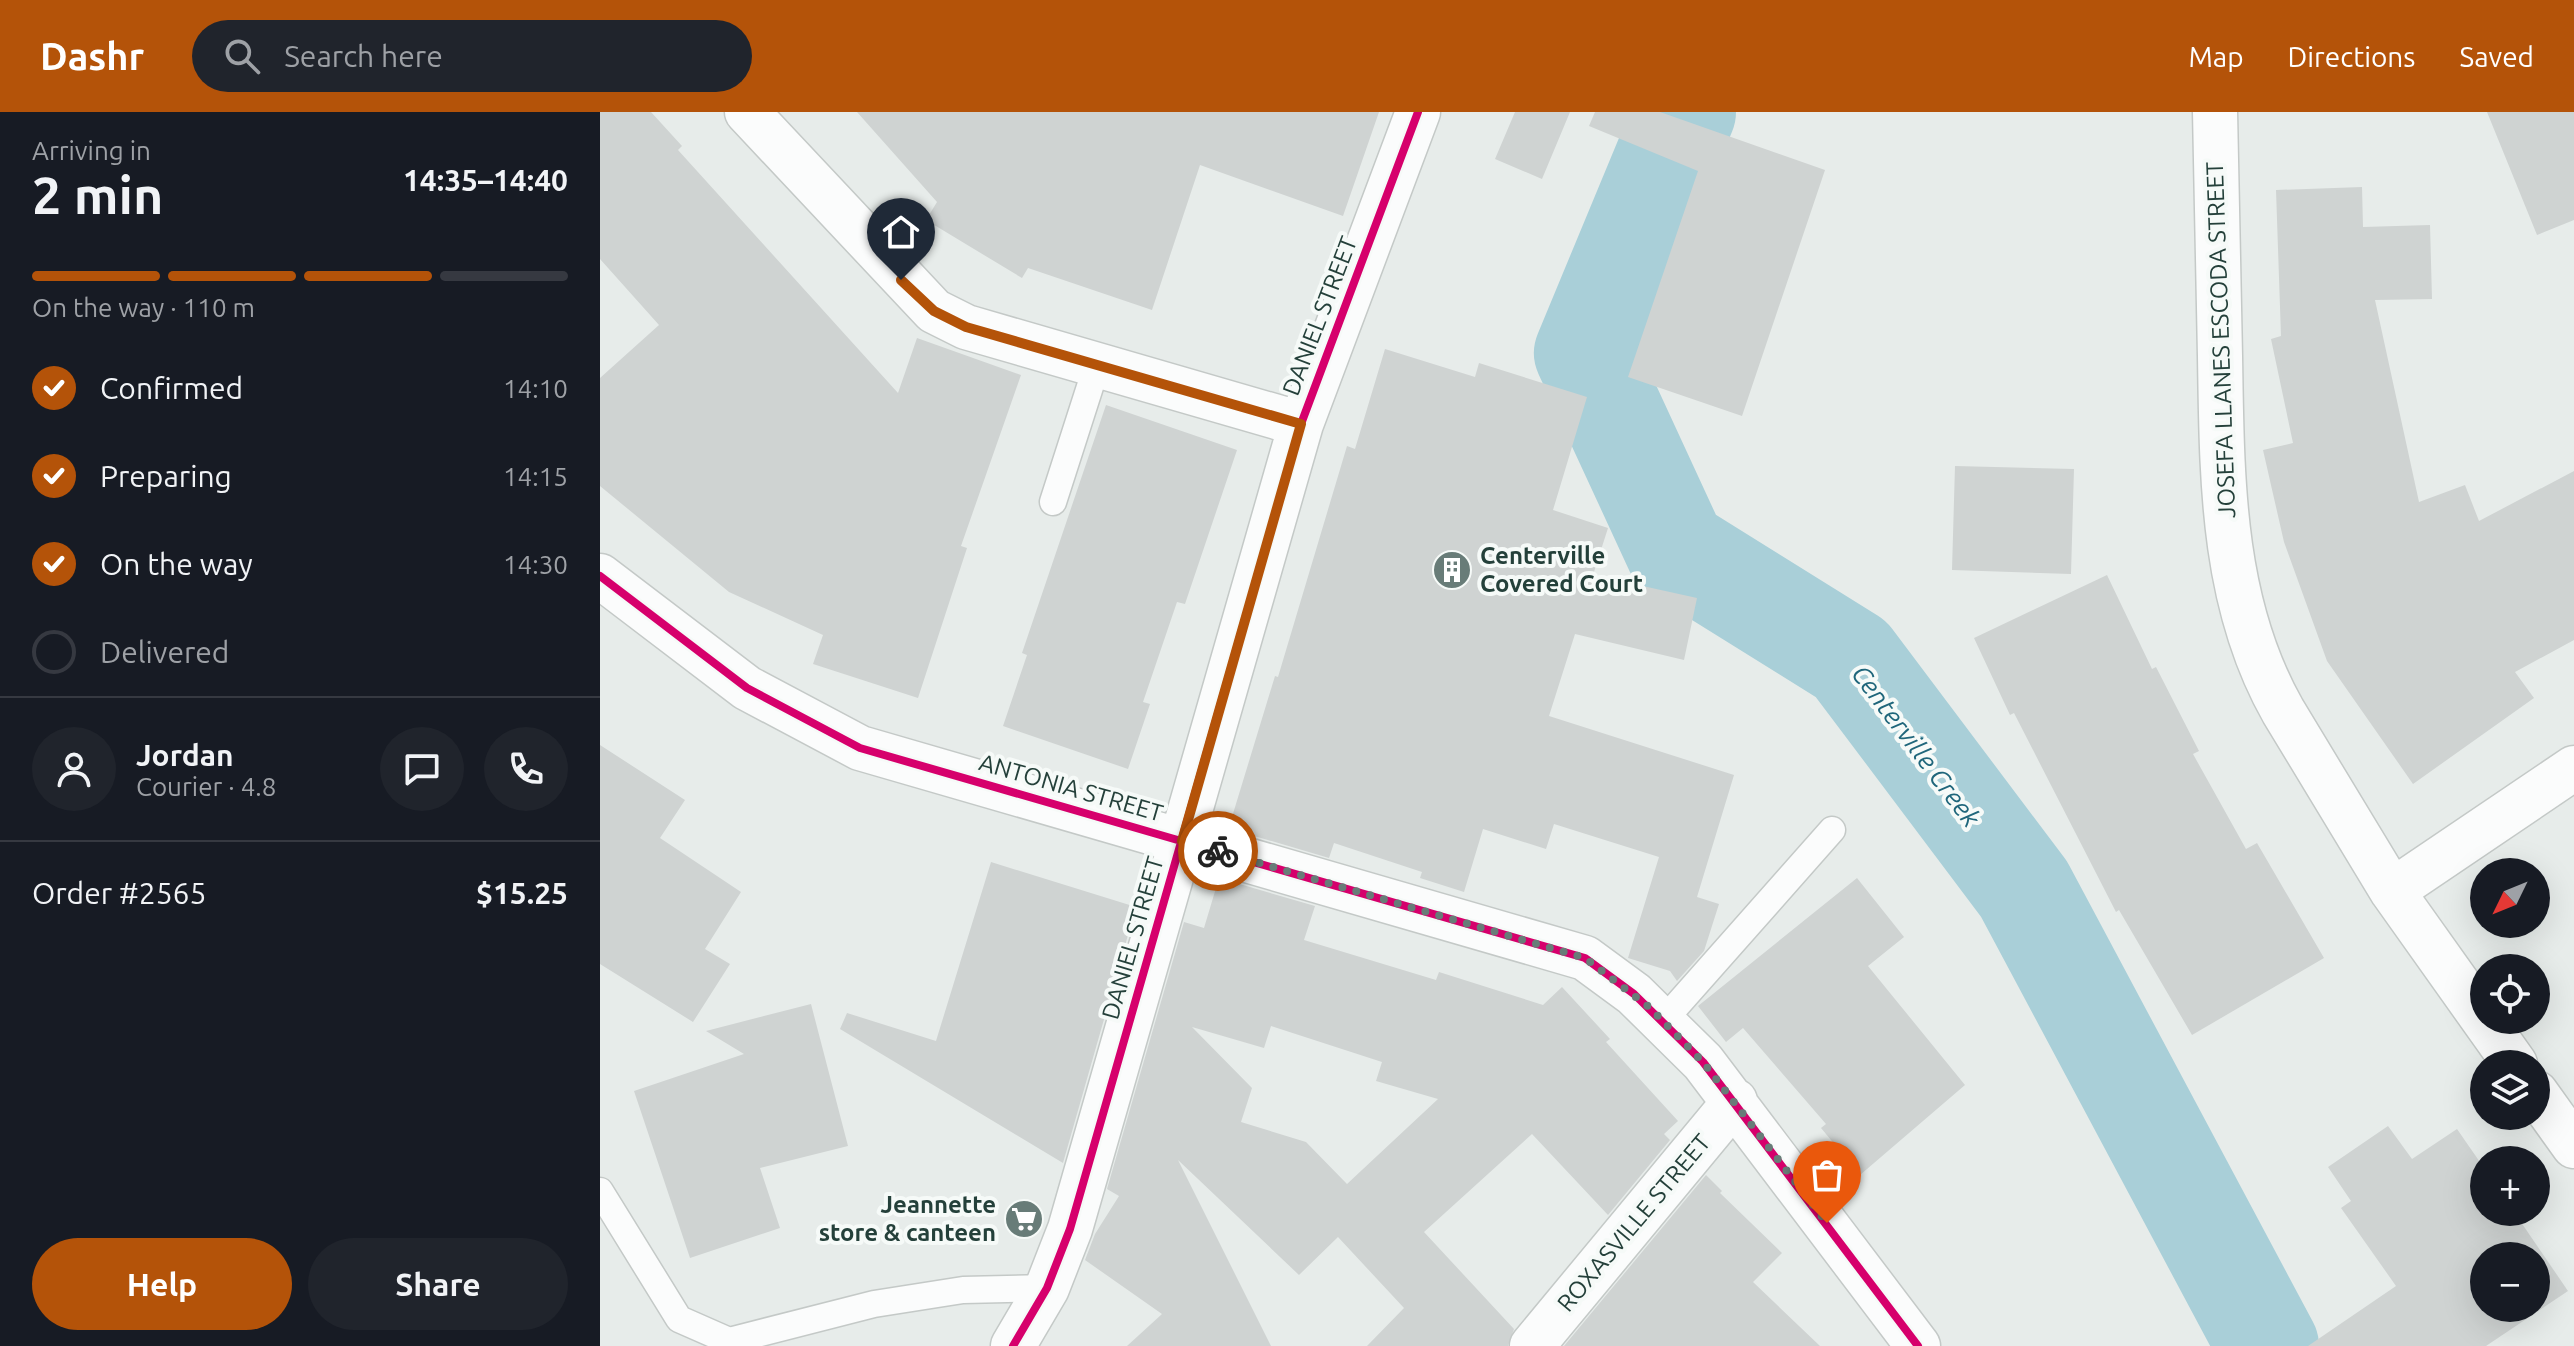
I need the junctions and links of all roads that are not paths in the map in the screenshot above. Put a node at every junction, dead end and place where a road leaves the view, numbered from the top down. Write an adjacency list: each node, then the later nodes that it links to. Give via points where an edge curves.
1 (747, 112): 4 (street, via 934,311 966,327)
2 (1418, 112): 5 (street, DANIEL STREET)
3 (2215, 112): 11 (street, JOSEFA LLANES ESCODA STREET, via 2222,495 2233,577 2269,686)
4 (1097, 365): 5 (street); 6 (lane)
5 (1301, 424): 10 (street, DANIEL STREET)
6 (1053, 502)
7 (600, 576): 10 (street, ANTONIA STREET, via 747,688 860,748)
8 (2574, 768): 11 (street)
9 (1832, 830): 12 (lane)
10 (1182, 841): 12 (street, ANTONIA STREET, via 1585,958); 18 (street, DANIEL STREET, via 1070,1229)
11 (2392, 891): 13 (street, JOSEFA LLANES ESCODA STREET)
12 (1663, 1021): 14 (street, ANTONIA STREET)
13 (2505, 1050)
14 (1735, 1101): 20 (street, ROXASVILLE STREET); 21 (street, ANTONIA STREET)
15 (2550, 1113): 16 (street)
16 (2574, 1146)
17 (600, 1191): 18 (lane, via 679,1319 729,1341 874,1304 963,1290)
18 (1047, 1288): 19 (street, DANIEL STREET)
19 (1013, 1346)
20 (1532, 1346)
21 (1918, 1346)

